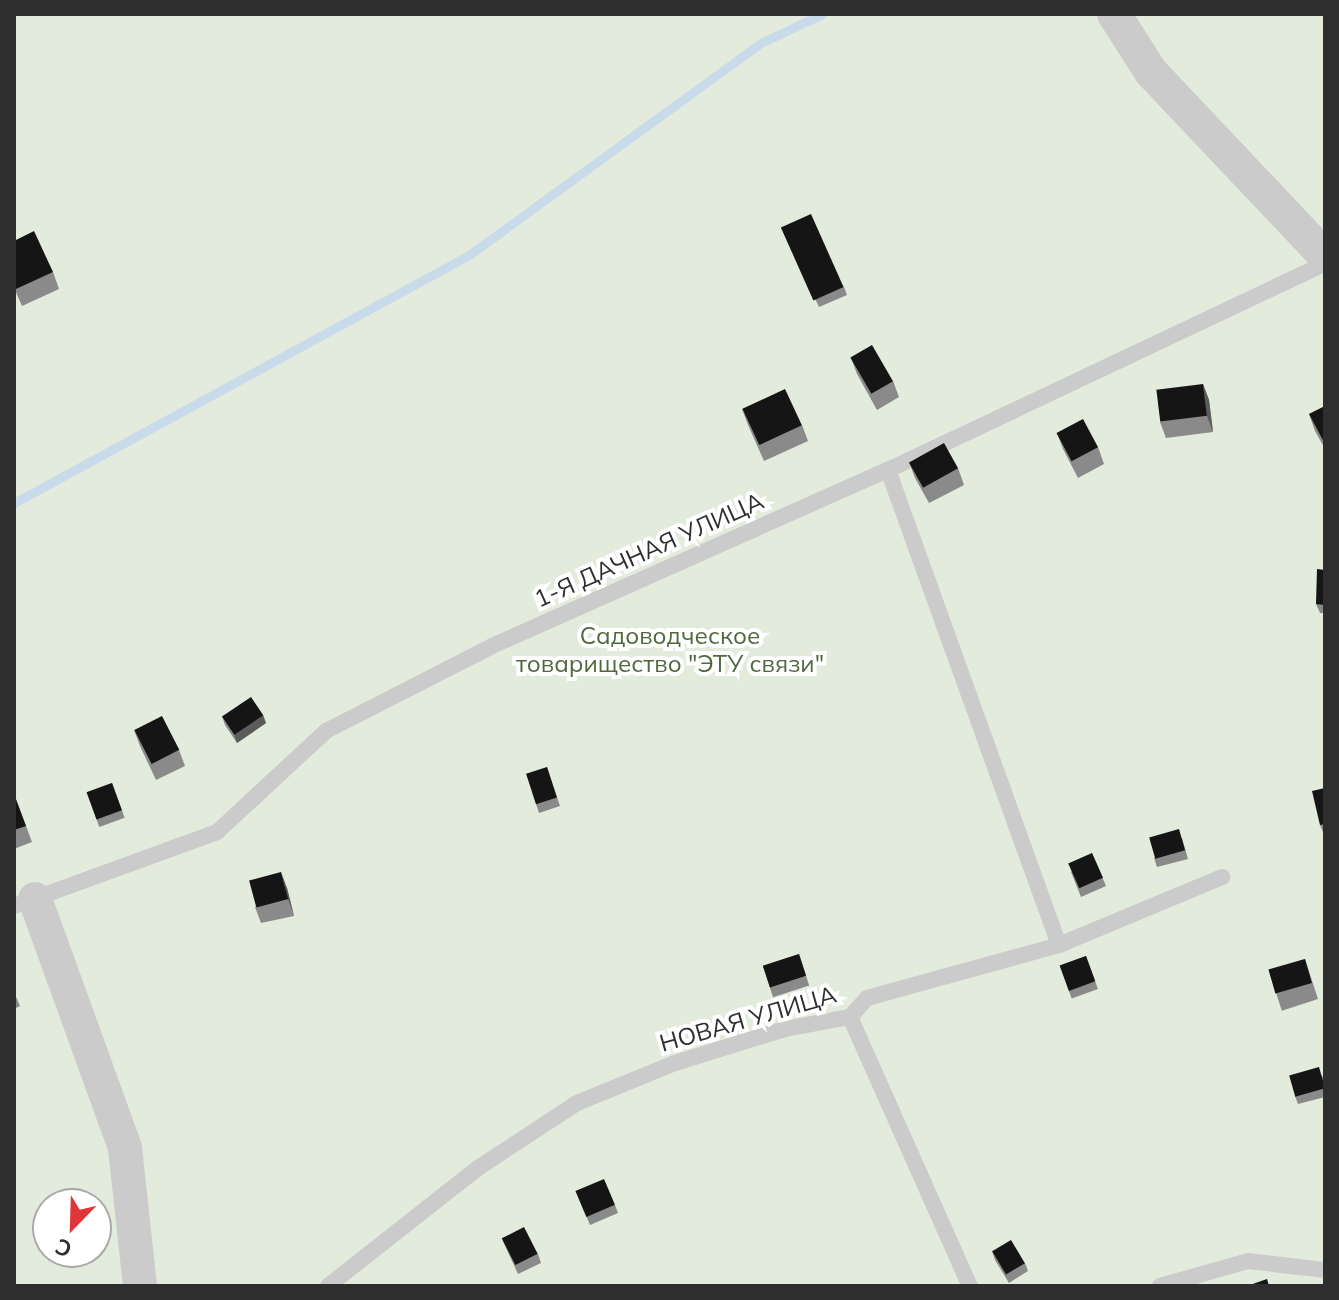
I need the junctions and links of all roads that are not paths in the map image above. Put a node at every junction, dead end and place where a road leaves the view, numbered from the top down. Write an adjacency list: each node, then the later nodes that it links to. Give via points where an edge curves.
1 (1114, 14): 2 (street, via 1151,72)
2 (1325, 256)
3 (1325, 263): 4 (lane, 1-Я ДАЧНАЯ УЛИЦА)
4 (888, 470): 6 (lane, 1-Я ДАЧНАЯ УЛИЦА, via 492,646 326,731 217,832); 7 (lane)
5 (1222, 877): 7 (lane, НОВАЯ УЛИЦА)
6 (24, 903): 10 (street, via 125,1148)
7 (1059, 945): 8 (lane, НОВАЯ УЛИЦА, via 867,998)
8 (850, 1017): 11 (lane, НОВАЯ УЛИЦА, via 785,1029 675,1063 577,1103 478,1168); 12 (lane)
9 (1325, 1270): 13 (lane, via 1248,1261)
10 (140, 1286)
11 (328, 1286)
12 (970, 1286)
13 (1160, 1286)

